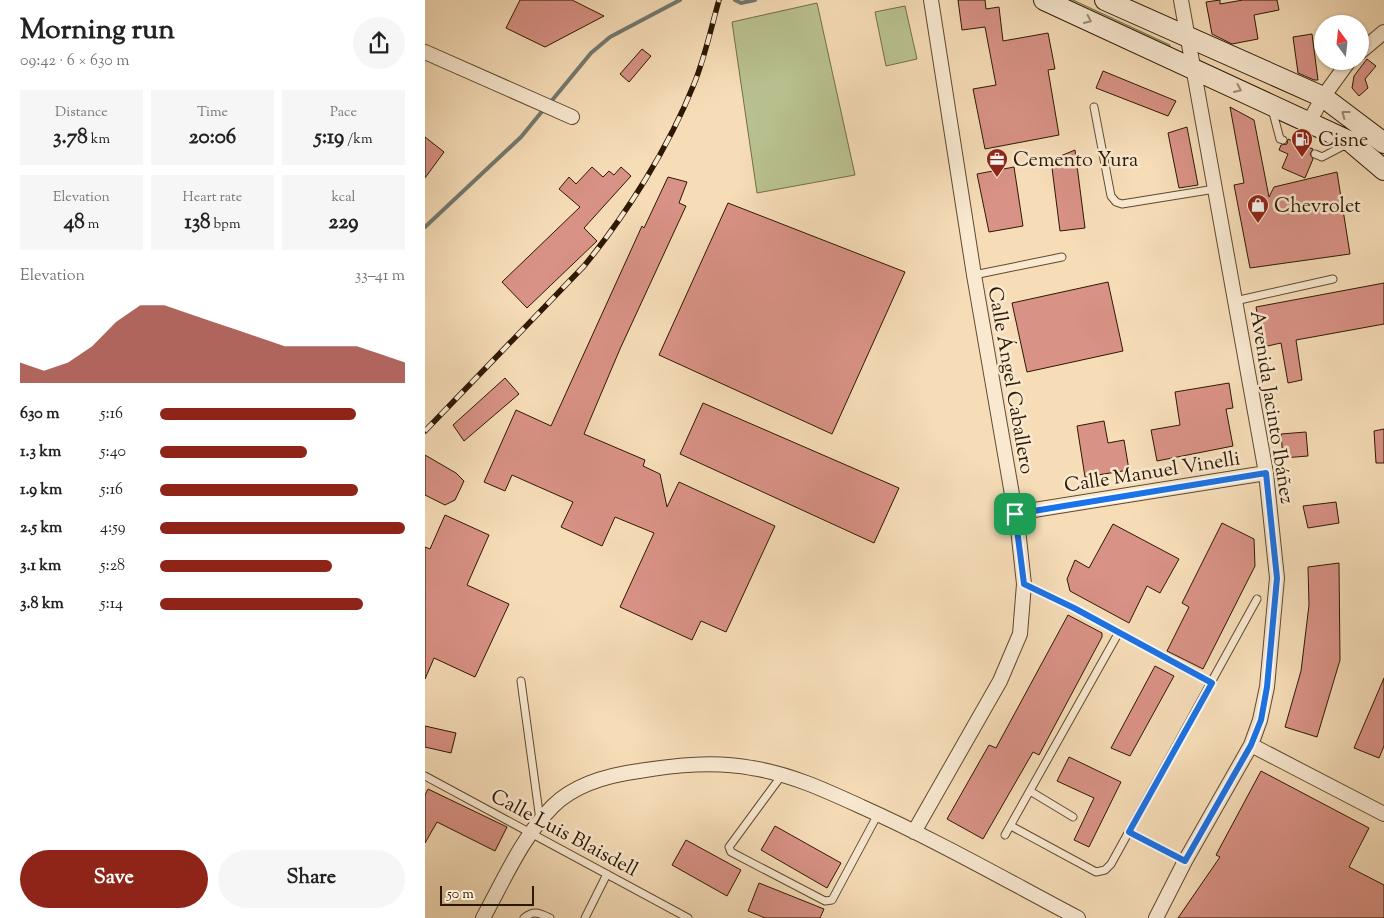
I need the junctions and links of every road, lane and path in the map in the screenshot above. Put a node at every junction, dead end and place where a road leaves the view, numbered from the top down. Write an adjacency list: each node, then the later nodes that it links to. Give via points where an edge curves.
1 (931, 0): 25 (street, Calle Ángel Caballero)
2 (1044, 0): 7 (main road, one-way to 7)
3 (1105, 0): 5 (main road)
4 (1181, 0): 8 (street, Avenida Jacinto Ibáñez)
5 (1131, 12): 7 (main road); 8 (main road)
6 (1384, 32): 9 (street)
7 (1121, 35): 11 (main road)
8 (1187, 37): 11 (street, Avenida Jacinto Ibáñez); 13 (main road)
9 (1369, 44)
10 (425, 52): 16 (street)
11 (1193, 69): 14 (main road, one-way to 14); 23 (street, Avenida Jacinto Ibáñez)
12 (1342, 70): 13 (street)
13 (1323, 97): 17 (street); 20 (main road, one-way to 13)
14 (1271, 104): 17 (main road); 18 (lane, via 1280,139)
15 (1094, 107): 23 (lane, via 1111,196 1115,202 1122,204)
16 (573, 117)
17 (1309, 122): 19 (main road)
18 (1283, 140)
19 (1351, 142): 21 (lane, via 1323,157); 22 (main road)
20 (1384, 143)
21 (1315, 154)
22 (1384, 170)
23 (1215, 189): 27 (street, Avenida Jacinto Ibáñez)
24 (1062, 257): 25 (lane)
25 (974, 275): 29 (street, Calle Ángel Caballero)
26 (1333, 279): 27 (lane)
27 (1235, 301): 28 (street, Avenida Jacinto Ibáñez)
28 (1266, 473): 29 (street, Calle Manuel Vinelli); 35 (street, Avenida Jacinto Ibáñez, via 1277,578 1267,687 1261,720)
29 (1015, 514): 30 (street, Calle Ángel Caballero)
30 (1024, 584): 32 (lane); 45 (street, Calle Ángel Caballero, via 1020,634 1012,655)
31 (1257, 599): 34 (lane)
32 (1119, 632): 34 (lane); 38 (lane)
33 (521, 682): 42 (lane)
34 (1212, 683): 46 (lane)
35 (1251, 745): 40 (street); 48 (street, Avenida Jacinto Ibáñez)
36 (782, 775): 39 (street); 39 (lane, via 729,847 731,852 825,901 832,900); 42 (street, via 717,765 675,765 631,772 575,789)
37 (425, 776): 44 (lane, Calle Luis Blaisdell)
38 (1030, 792): 41 (lane); 43 (lane)
39 (879, 814): 45 (street)
40 (1384, 814)
41 (1073, 816)
42 (541, 820): 44 (street)
43 (1011, 826): 46 (lane, via 1096,872 1111,864); 47 (lane)
44 (530, 832): 49 (lane, Calle Luis Blaisdell); 50 (street)
45 (914, 832): 55 (street)
46 (1129, 832): 48 (lane)
47 (1005, 835)
48 (1185, 861): 56 (street, Avenida Jacinto Ibáñez)
49 (607, 874): 53 (lane); 54 (lane, Calle Luis Blaisdell)
50 (483, 918)
51 (524, 918): 52 (lane, via 538,912)
52 (550, 918)
53 (585, 918)
54 (688, 918)
55 (1078, 918)
56 (1156, 918)

